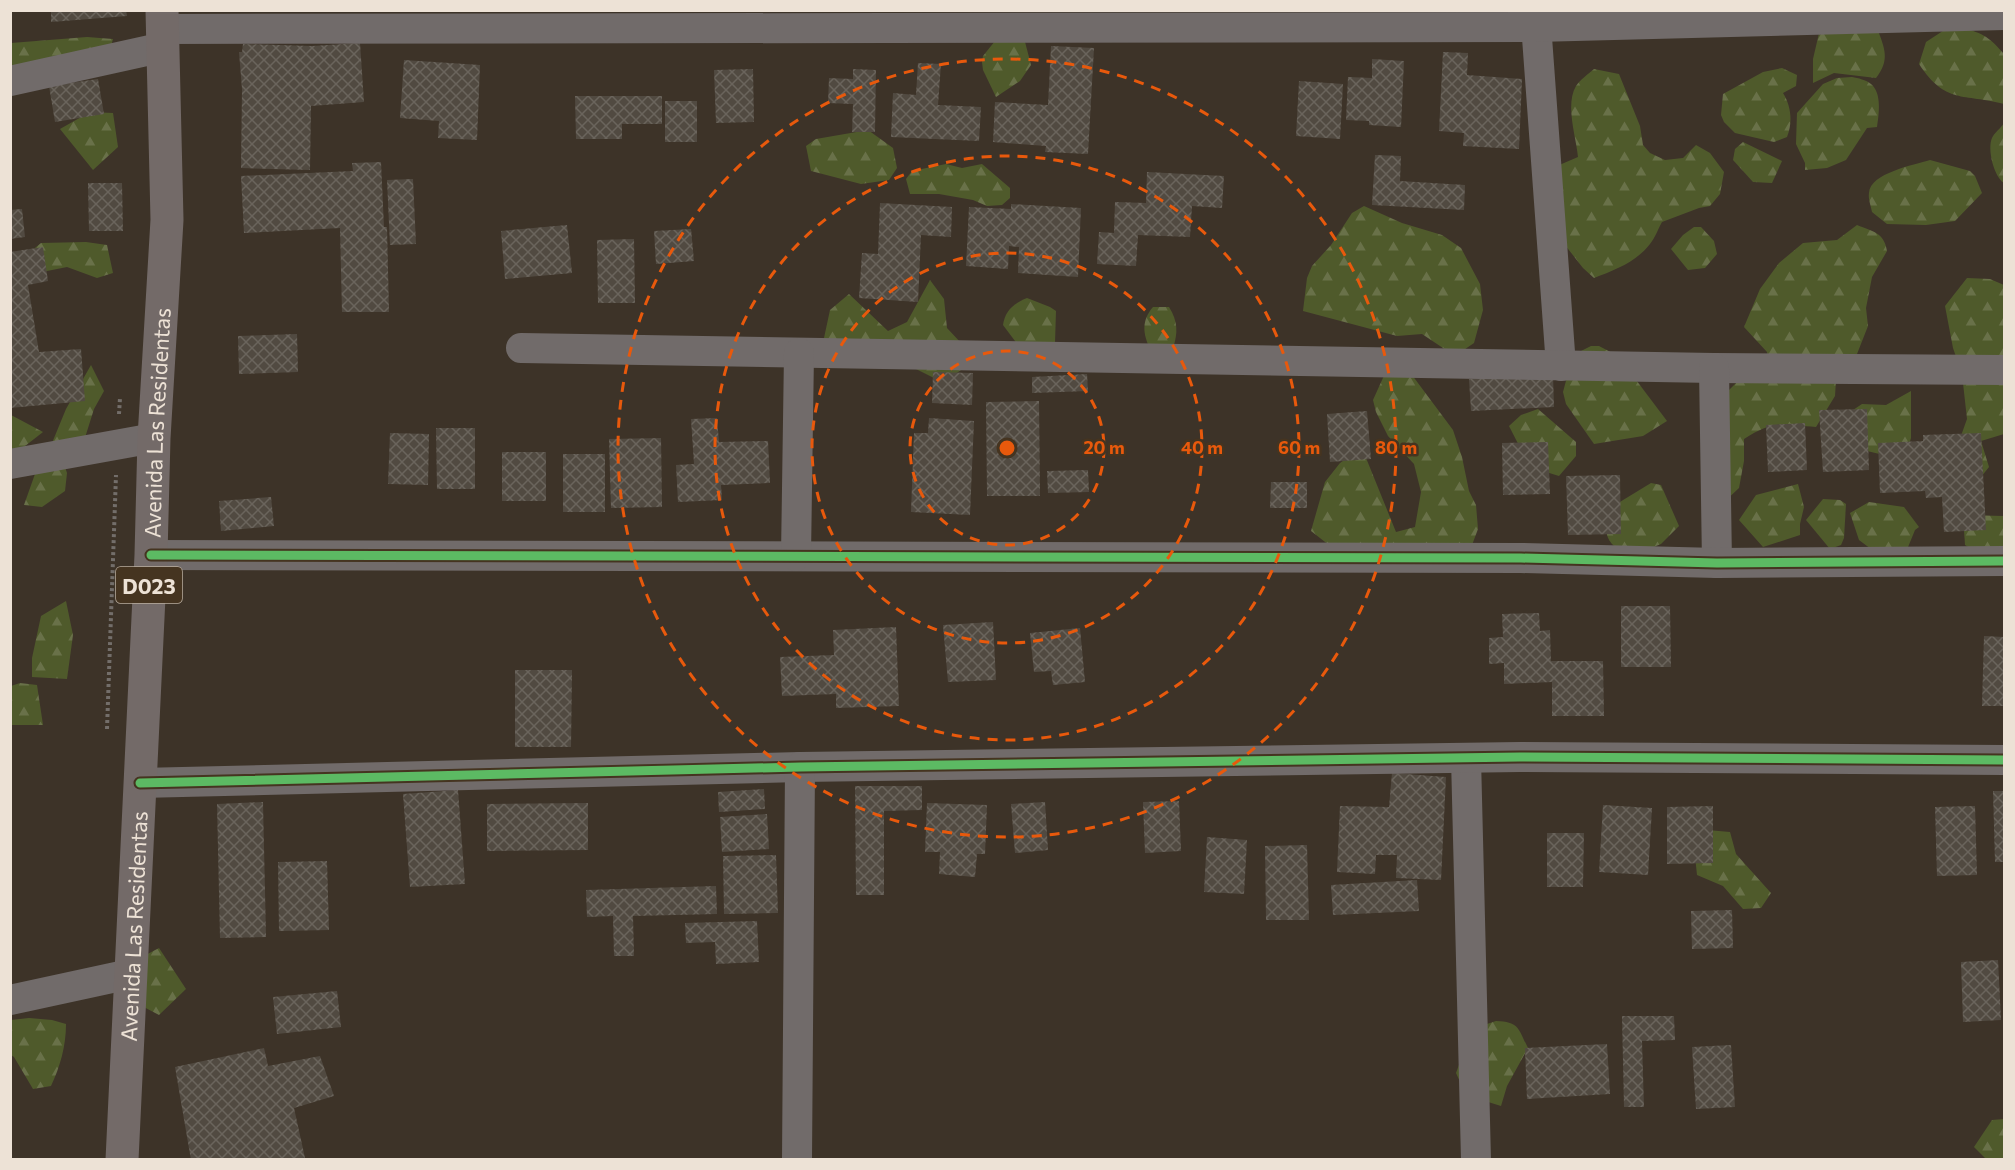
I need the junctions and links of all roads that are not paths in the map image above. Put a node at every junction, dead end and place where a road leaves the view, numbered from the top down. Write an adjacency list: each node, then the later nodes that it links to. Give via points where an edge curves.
1 (2004, 15): 2 (street)
2 (1535, 19): 3 (street); 7 (street)
3 (163, 29): 4 (street); 10 (main road, Avenida Las Residentas / D023, via 166,220)
4 (10, 81)
5 (520, 348): 6 (street)
6 (799, 353): 7 (street); 13 (street)
7 (1561, 366): 8 (street)
8 (1714, 368): 9 (street); 15 (street)
9 (2004, 370)
10 (154, 438): 11 (street); 12 (main road, Avenida Las Residentas / D023)
11 (10, 464)
12 (151, 555): 13 (street); 19 (main road, Avenida Las Residentas / D023)
13 (796, 556): 15 (street, via 1521,558)
14 (2004, 561): 15 (street)
15 (1717, 563)
16 (1466, 758): 17 (street); 18 (street); 25 (street)
17 (2004, 760)
18 (800, 767): 19 (street); 22 (street)
19 (140, 783): 20 (main road, Avenida Las Residentas / D023)
20 (130, 974): 21 (street); 23 (main road, Avenida Las Residentas / D023)
21 (10, 1000)
22 (797, 1159): 24 (street)
23 (122, 1160)
24 (816, 1160)
25 (1476, 1160)

